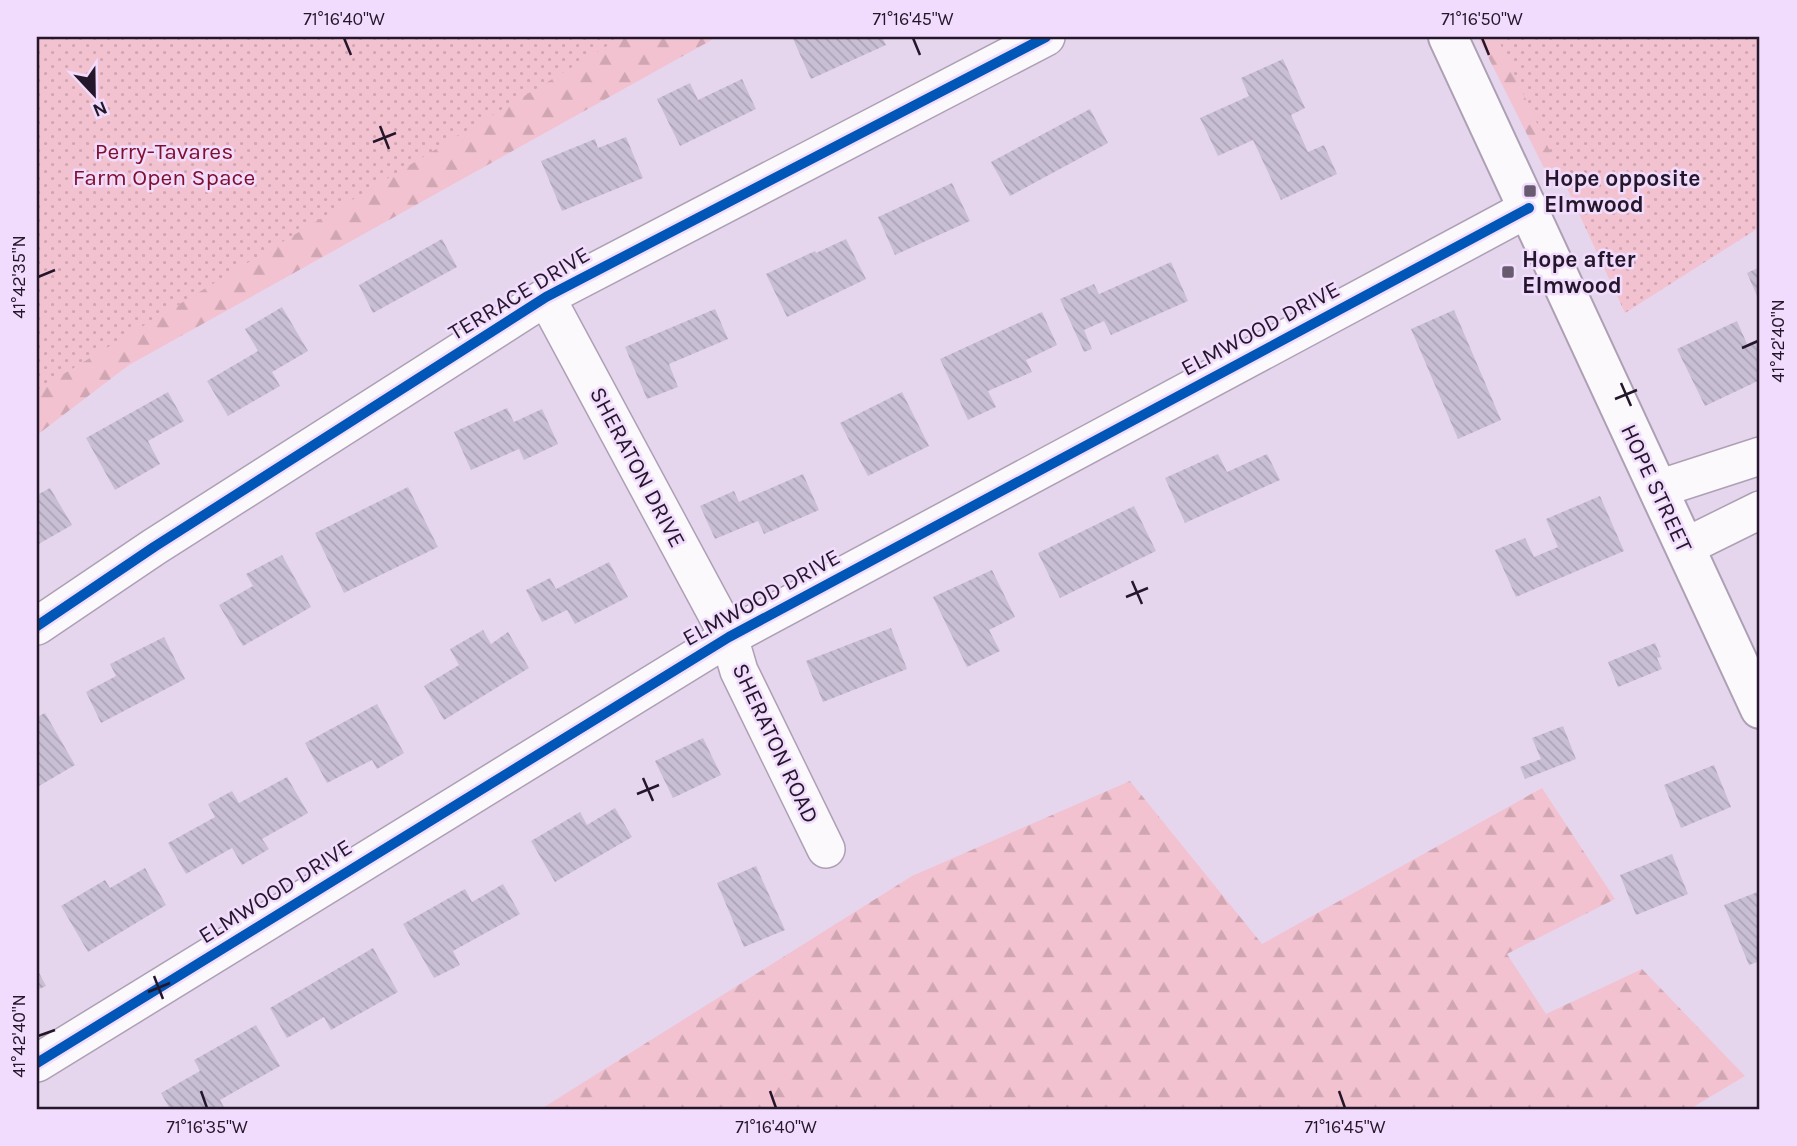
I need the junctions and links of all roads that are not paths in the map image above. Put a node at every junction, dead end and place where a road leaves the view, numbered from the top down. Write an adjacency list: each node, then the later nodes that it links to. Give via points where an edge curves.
1 (1046, 37): 4 (street, TERRACE DRIVE)
2 (1448, 37): 3 (main road, HOPE STREET)
3 (1528, 208): 6 (main road, HOPE STREET); 10 (street, ELMWOOD DRIVE)
4 (546, 297): 9 (street, TERRACE DRIVE); 10 (street, SHERATON DRIVE)
5 (1760, 456): 6 (street)
6 (1658, 489): 8 (main road, HOPE STREET)
7 (1760, 510): 8 (street)
8 (1685, 547): 11 (main road, HOPE STREET)
9 (37, 626)
10 (729, 637): 12 (street, SHERATON ROAD, via 739,671); 13 (street, ELMWOOD DRIVE)
11 (1760, 709)
12 (826, 849)
13 (37, 1063)

